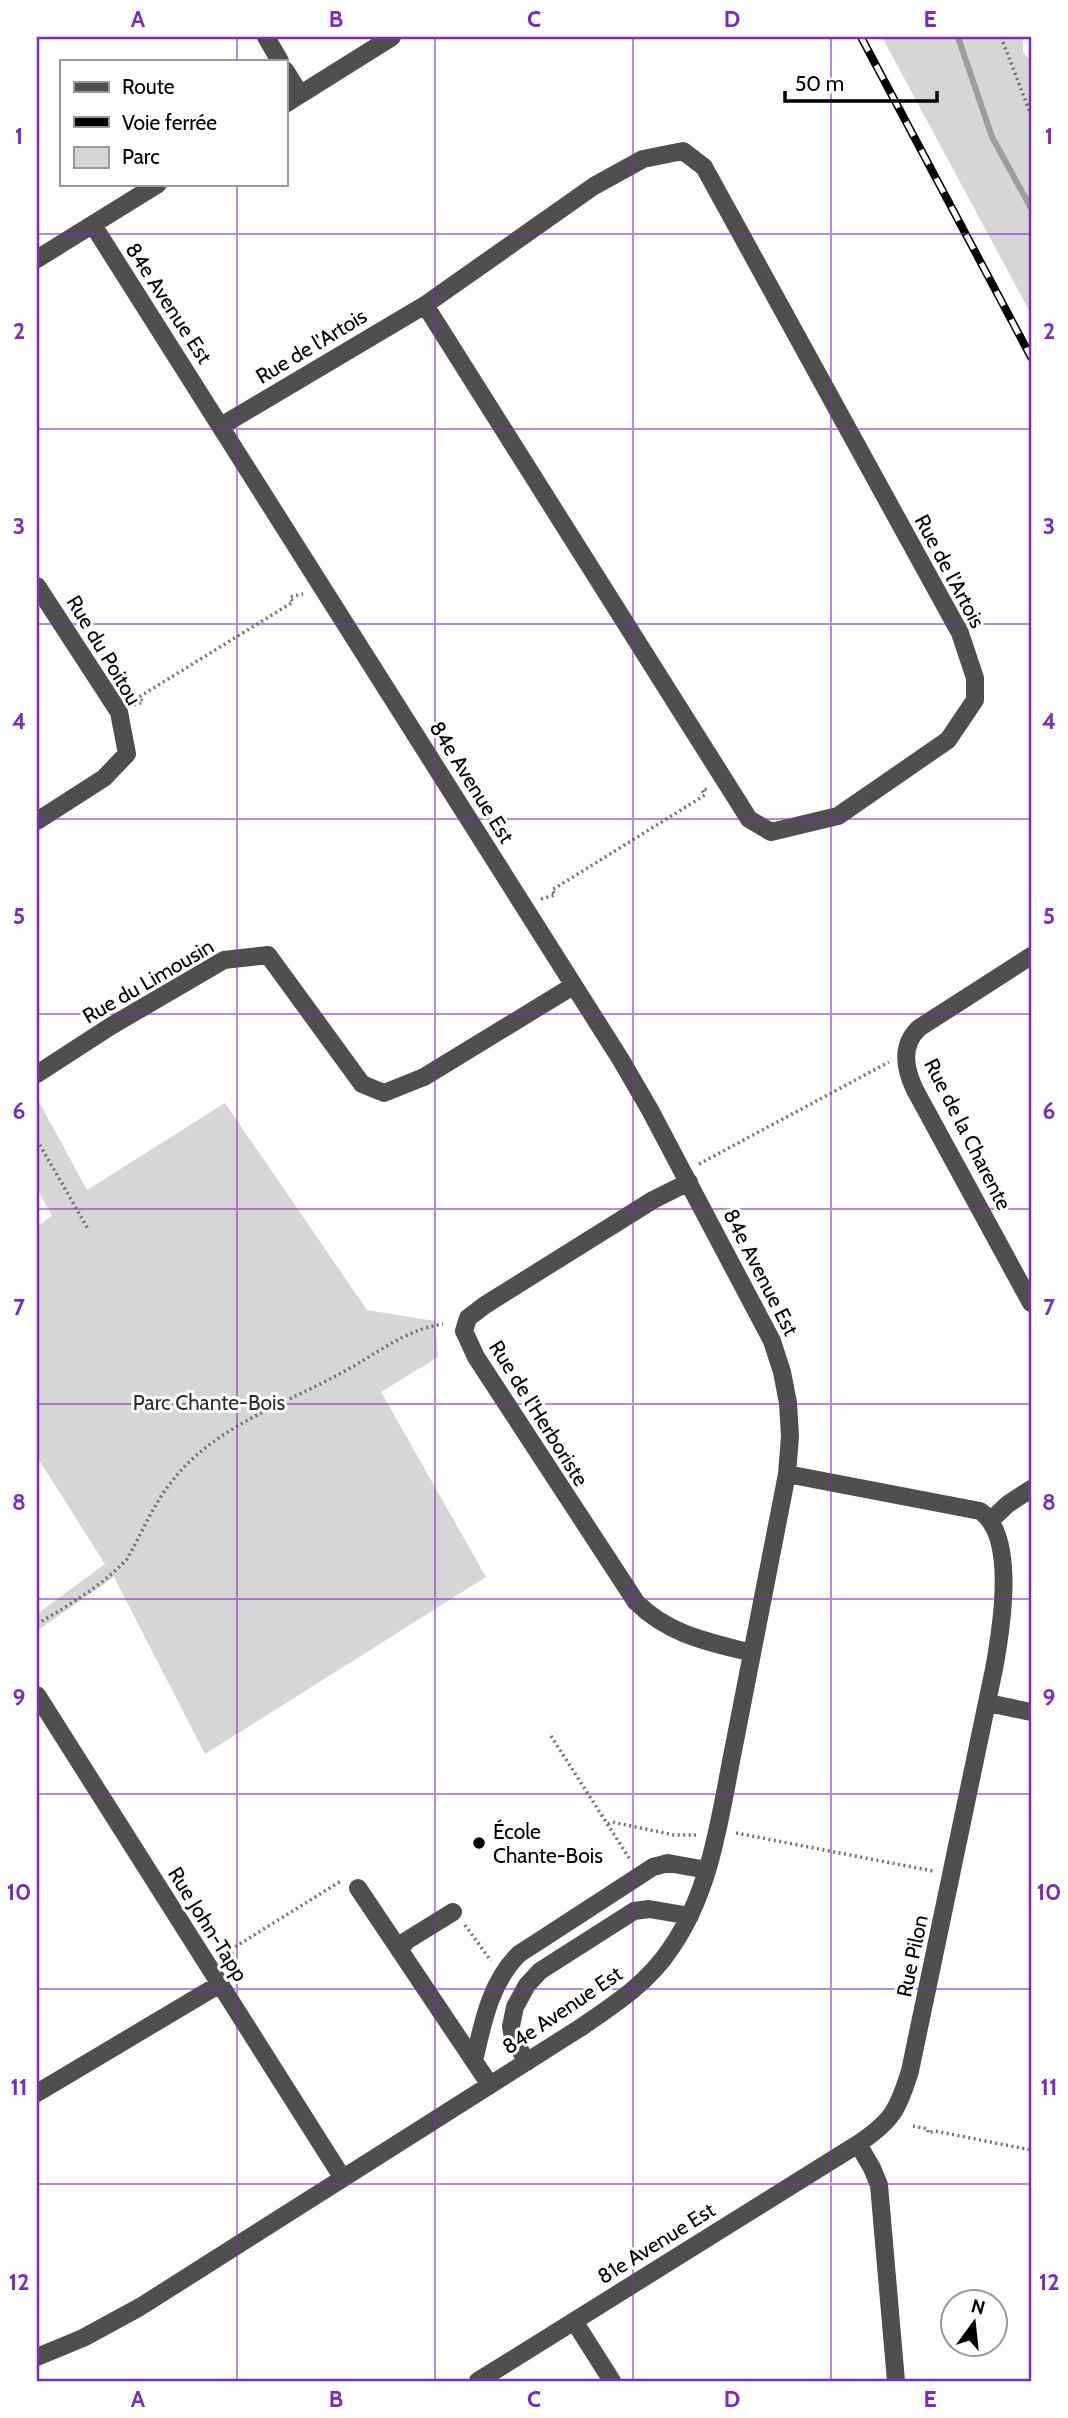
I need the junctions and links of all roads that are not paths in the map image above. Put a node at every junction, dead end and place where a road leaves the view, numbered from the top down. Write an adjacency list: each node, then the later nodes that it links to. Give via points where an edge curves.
1 (266, 37): 3 (street)
2 (392, 37): 5 (street)
3 (279, 60)
4 (287, 76): 5 (street)
5 (293, 99)
6 (155, 186): 7 (street)
7 (93, 225): 8 (street); 10 (street, 84e Avenue Est)
8 (37, 259)
9 (425, 305): 9 (street, Rue de l'Artois, via 749,819 771,831 838,816 948,740 975,700 975,678 960,633 704,167 683,151 643,159 594,186); 10 (street, Rue de l'Artois)
10 (221, 426): 14 (street, 84e Avenue Est)
11 (37, 586): 12 (street, Rue du Poitou, via 119,712 127,754 104,778)
12 (37, 821)
13 (1031, 956): 17 (street, Rue de la Charente, via 919,1028 908,1043 905,1060 915,1090)
14 (573, 986): 15 (street, Rue du Limousin, via 424,1077 384,1094 362,1084 268,955 224,960); 16 (street, 84e Avenue Est)
15 (37, 1074)
16 (689, 1182): 18 (street, 84e Avenue Est, via 777,1357 789,1411); 21 (street, Rue de l'Herboriste, via 485,1305 468,1318 464,1331 476,1357 636,1602 680,1633)
17 (1031, 1303)
18 (787, 1474): 20 (street, via 972,1508); 21 (street, 84e Avenue Est)
19 (1031, 1489): 20 (street)
20 (991, 1520): 23 (street, Rue Pilon, via 1001,1553 1004,1595)
21 (752, 1653): 25 (street, 84e Avenue Est)
22 (37, 1695): 30 (street, Rue John-Tapp)
23 (988, 1703): 24 (street); 35 (street, Rue Pilon, via 901,2102)
24 (1031, 1712)
25 (707, 1870): 27 (street, 84e Avenue Est); 31 (street, via 668,1863 653,1867 519,1954 502,1973 491,1997)
26 (354, 1882): 29 (street)
27 (690, 1916): 32 (street, 84e Avenue Est, via 670,1950 640,1984); 32 (street, via 649,1909 634,1912 540,1971 521,1993 512,2017 511,2033)
28 (458, 1917): 29 (street, via 407,1941)
29 (400, 1951): 31 (street)
30 (220, 1984): 34 (street); 36 (street, Rue John-Tapp)
31 (474, 2061): 33 (street)
32 (527, 2062): 33 (street, 84e Avenue Est)
33 (490, 2085): 36 (street, 84e Avenue Est)
34 (37, 2092)
35 (858, 2144): 37 (street, 81e Avenue Est); 41 (street, via 879,2185)
36 (342, 2178): 38 (street, 84e Avenue Est, via 125,2315)
37 (574, 2321): 39 (street, 81e Avenue Est); 40 (street)
38 (37, 2357)
39 (478, 2381)
40 (612, 2381)
41 (897, 2381)

